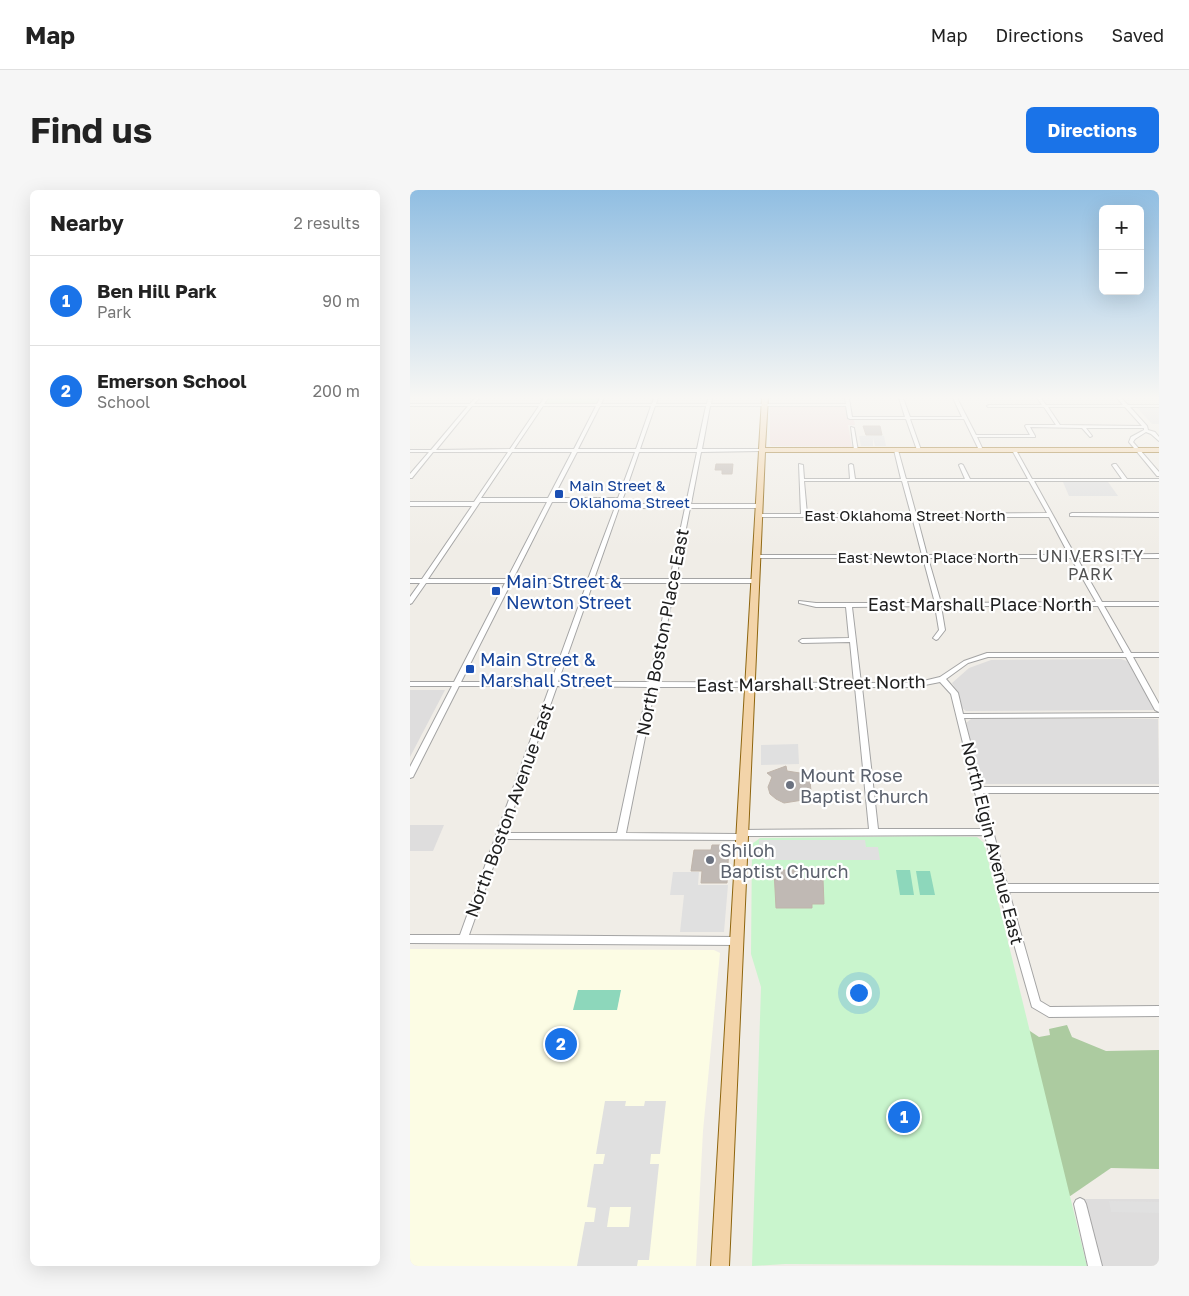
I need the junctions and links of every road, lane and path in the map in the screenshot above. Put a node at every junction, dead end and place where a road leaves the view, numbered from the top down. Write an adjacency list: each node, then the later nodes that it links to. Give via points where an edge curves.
1 (410, 449): 2 (street)
2 (434, 449): 3 (street); 20 (street)
3 (511, 450): 4 (street); 29 (street)
4 (576, 450): 5 (street); 28 (street)
5 (637, 450): 6 (street); 30 (street, North Boston Avenue East)
6 (699, 450): 7 (street); 32 (street, North Boston Place East)
7 (761, 450): 8 (main road); 33 (main road)
8 (856, 450): 9 (main road)
9 (896, 450): 10 (main road); 23 (street)
10 (918, 450): 11 (main road)
11 (981, 450): 12 (main road)
12 (1014, 450): 13 (main road); 25 (street)
13 (1137, 450): 14 (main road); 19 (street)
14 (1159, 450)
15 (802, 465): 21 (street)
16 (850, 465): 22 (street)
17 (961, 465): 24 (street)
18 (1114, 465): 26 (street)
19 (1159, 475)
20 (410, 477)
21 (802, 480): 22 (street); 38 (street)
22 (854, 480): 23 (street)
23 (904, 480): 24 (street); 34 (street)
24 (968, 480): 25 (street)
25 (1031, 480): 26 (street); 35 (street)
26 (1126, 480): 27 (street)
27 (1159, 480)
28 (550, 500): 29 (street); 30 (street); 46 (street)
29 (476, 502): 31 (street); 45 (street)
30 (618, 503): 32 (street); 47 (street, North Boston Avenue East)
31 (410, 504)
32 (688, 506): 33 (street); 48 (street, North Boston Place East)
33 (759, 506): 37 (main road)
34 (913, 515): 35 (street, East Oklahoma Street North); 38 (street, East Oklahoma Street North); 43 (street)
35 (1051, 515): 40 (street)
36 (1072, 515): 39 (street)
37 (759, 516): 38 (street, East Oklahoma Street North); 42 (main road)
38 (804, 516)
39 (1159, 516)
40 (1074, 556): 41 (street, East Newton Place North); 43 (street, East Newton Place North); 54 (street)
41 (1159, 556)
42 (757, 557): 43 (street, East Newton Place North); 49 (main road)
43 (925, 557): 53 (street)
44 (410, 581): 45 (street)
45 (424, 581): 46 (street); 50 (street)
46 (509, 581): 47 (street); 63 (street)
47 (589, 581): 48 (street); 64 (street, North Boston Avenue East)
48 (672, 581): 49 (street); 65 (street, North Boston Place East)
49 (755, 581): 67 (main road)
50 (410, 602)
51 (801, 602): 52 (street, East Marshall Place North)
52 (849, 604): 53 (street, East Marshall Place North); 58 (street)
53 (938, 604): 54 (street, East Marshall Place North); 56 (street, via 942,630)
54 (1099, 604): 55 (street, East Marshall Place North); 59 (street)
55 (1159, 604)
56 (936, 638)
57 (802, 640): 58 (street)
58 (853, 640): 66 (street)
59 (1128, 655): 60 (street, East Marshall Street North); 61 (street, East Marshall Street North, via 987,656 966,662); 68 (street)
60 (1159, 655)
61 (942, 680): 66 (street, East Marshall Street North, via 922,684); 70 (street, North Elgin Avenue East, via 954,693)
62 (410, 684): 63 (street, East Marshall Street North)
63 (456, 684): 64 (street, East Marshall Street North); 71 (street)
64 (553, 684): 65 (street, East Marshall Street North); 77 (street, North Boston Avenue East)
65 (652, 684): 67 (street, East Marshall Street North); 78 (street, North Boston Place East)
66 (858, 684): 67 (street, East Marshall Street North); 75 (street)
67 (749, 685): 76 (main road)
68 (1159, 710)
69 (1159, 715): 70 (street)
70 (960, 716): 72 (street, North Elgin Avenue East)
71 (410, 775)
72 (979, 790): 73 (street); 74 (street, North Elgin Avenue East)
73 (1159, 790)
74 (988, 832): 75 (street); 79 (street, North Elgin Avenue East)
75 (874, 833): 76 (street)
76 (741, 835): 78 (street); 83 (main road)
77 (500, 836): 78 (street); 82 (street, North Boston Avenue East)
78 (621, 837)
79 (1003, 888): 80 (street); 84 (street, North Elgin Avenue East, via 1034,998 1040,1008 1049,1012)
80 (1159, 888)
81 (410, 939): 82 (street)
82 (463, 939): 83 (street)
83 (738, 941): 86 (main road)
84 (1159, 1011)
85 (1080, 1204): 87 (street)
86 (720, 1266)
87 (1095, 1266)

